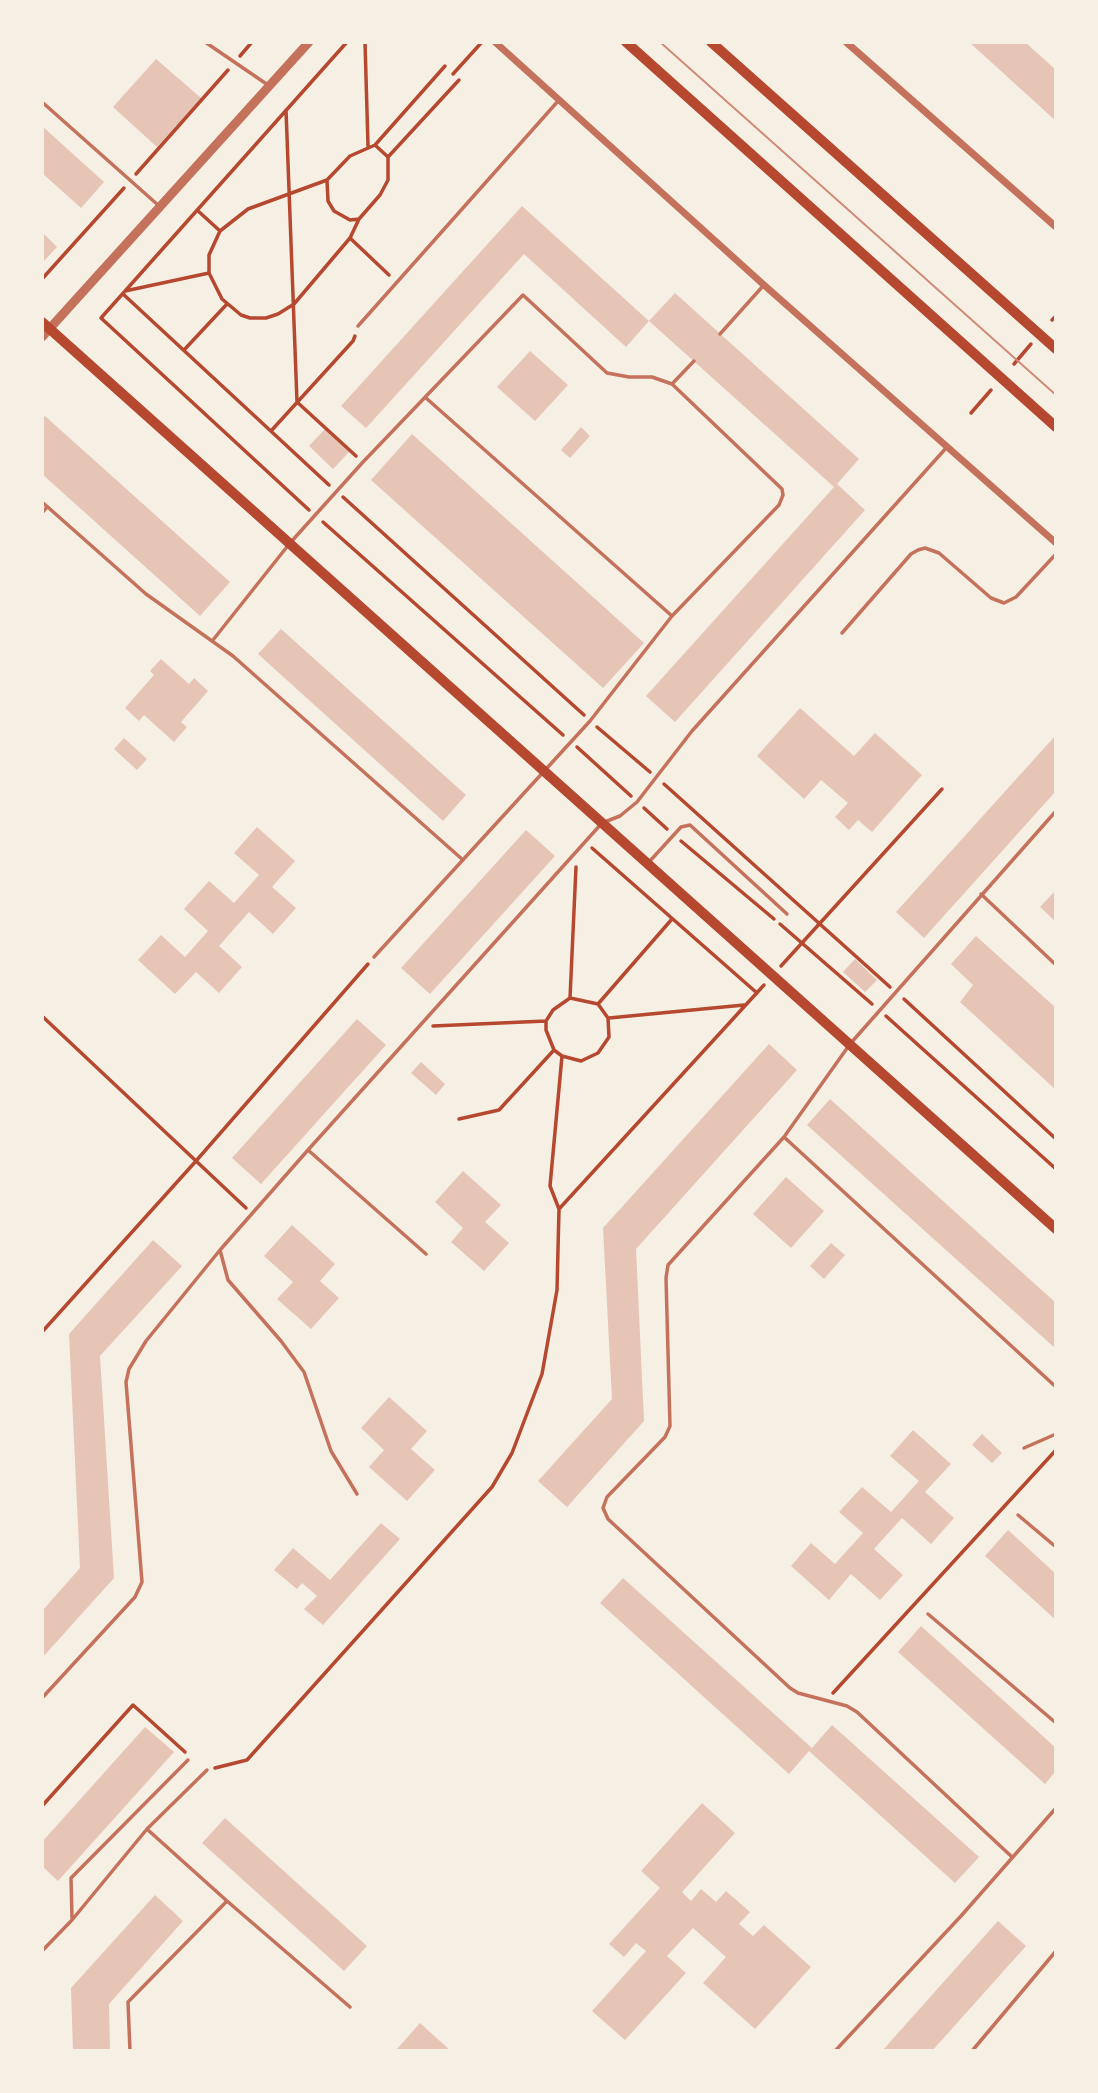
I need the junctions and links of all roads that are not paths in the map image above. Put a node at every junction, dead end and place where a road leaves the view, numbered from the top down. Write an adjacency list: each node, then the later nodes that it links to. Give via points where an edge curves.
1 (205, 42): 7 (lane)
2 (309, 42): 7 (street)
3 (495, 42): 8 (street)
4 (626, 42): 20 (main road)
5 (711, 42): 16 (main road)
6 (847, 43): 11 (street)
7 (270, 86): 10 (street)
8 (560, 99): 12 (street); 13 (lane)
9 (42, 102): 10 (lane)
10 (161, 207): 14 (street)
11 (1056, 227)
12 (764, 285): 15 (lane); 21 (street)
13 (358, 326)
14 (45, 329): 25 (main road)
15 (720, 334)
16 (1056, 349)
17 (694, 361): 18 (lane)
18 (672, 384): 19 (lane, via 652,377 607,373 523,295); 28 (lane, via 779,485 783,495 779,505)
19 (426, 398): 25 (lane); 28 (lane)
20 (1056, 426)
21 (947, 447): 26 (street); 33 (lane, via 692,731 637,802)
22 (42, 502): 23 (lane)
23 (47, 507): 24 (lane); 30 (lane, via 146,594)
24 (42, 513)
25 (290, 543): 30 (lane); 31 (main road)
26 (1056, 543)
27 (1056, 554): 29 (lane, via 1016,597 1004,603 991,598 939,553 918,550)
28 (673, 616): 31 (lane)
29 (842, 633)
30 (213, 640): 34 (lane)
31 (545, 772): 33 (main road); 34 (lane)
32 (1056, 811): 36 (lane)
33 (602, 823): 35 (main road); 42 (lane)
34 (463, 860): 38 (lane)
35 (648, 864): 37 (lane, via 681,827 690,825); 40 (main road)
36 (981, 894): 39 (lane); 40 (lane)
37 (787, 914)
38 (374, 957)
39 (1056, 965)
40 (849, 1044): 41 (lane); 43 (main road)
41 (784, 1137): 46 (lane); 59 (lane, via 668,1265 670,1426 665,1437 607,1497 603,1508 608,1519 790,1688 857,1712)
42 (308, 1150): 44 (lane); 45 (lane)
43 (1056, 1229)
44 (220, 1250): 49 (lane, via 228,1280 304,1372 331,1451); 53 (lane, via 146,1341 127,1375 143,1574 140,1590)
45 (426, 1254)
46 (1056, 1387)
47 (1056, 1434): 48 (lane)
48 (1024, 1448)
49 (357, 1494)
50 (1018, 1515): 51 (lane)
51 (1056, 1547)
52 (928, 1614): 54 (lane)
53 (42, 1698)
54 (1056, 1723)
55 (188, 1760): 61 (lane, via 72,1878)
56 (207, 1770): 58 (lane)
57 (1056, 1808): 59 (lane)
58 (147, 1829): 60 (lane); 61 (lane)
59 (1012, 1857): 66 (lane)
60 (227, 1901): 64 (lane); 65 (lane, via 130,2000)
61 (72, 1920): 62 (lane)
62 (42, 1951)
63 (1056, 1951): 67 (lane)
64 (350, 2007)
65 (130, 2051)
66 (835, 2051)
67 (972, 2051)

